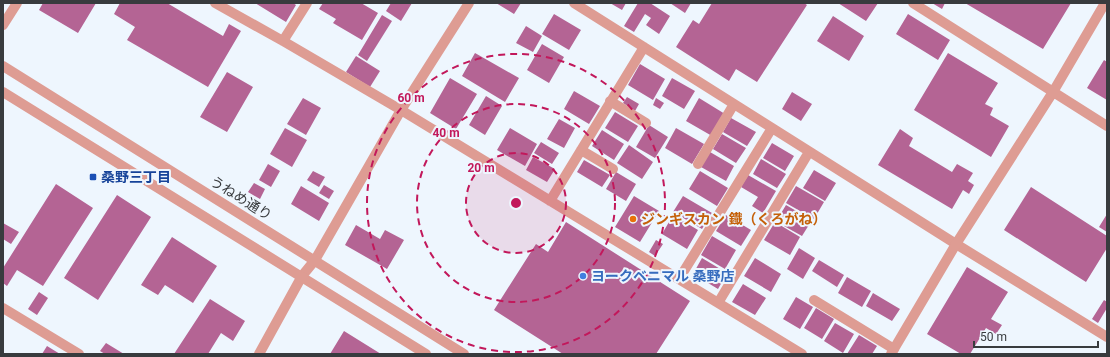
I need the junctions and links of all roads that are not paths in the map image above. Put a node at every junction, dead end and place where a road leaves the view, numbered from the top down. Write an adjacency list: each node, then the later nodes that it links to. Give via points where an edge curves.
1 (17, 3): 8 (street)
2 (215, 3): 9 (street)
3 (307, 3): 9 (street)
4 (469, 3): 16 (street)
5 (574, 3): 10 (street)
6 (913, 3): 13 (street)
7 (1105, 3): 13 (street)
8 (3, 25)
9 (284, 41): 16 (street)
10 (644, 47): 14 (street); 15 (street)
11 (3, 66): 26 (street, うねめ通り)
12 (3, 92): 27 (street)
13 (1053, 92): 18 (street); 25 (street)
14 (610, 101): 17 (street); 20 (street)
15 (734, 104): 19 (street); 22 (street)
16 (401, 110): 24 (street); 26 (street)
17 (646, 123)
18 (1107, 126)
19 (772, 128): 21 (street); 28 (street)
20 (580, 150): 23 (street); 24 (street)
21 (810, 152): 25 (street); 30 (street)
22 (698, 164)
23 (613, 170)
24 (550, 201): 28 (street)
25 (956, 244): 32 (street); 33 (street)
26 (315, 260): 27 (street); 37 (street, うねめ通り)
27 (302, 276): 35 (street); 36 (street)
28 (679, 279): 30 (street)
29 (814, 300): 33 (street)
30 (718, 303): 38 (street)
31 (3, 308): 34 (street)
32 (1107, 337)
33 (893, 351)
34 (79, 354)
35 (259, 354)
36 (426, 354)
37 (464, 354)
38 (802, 354)

